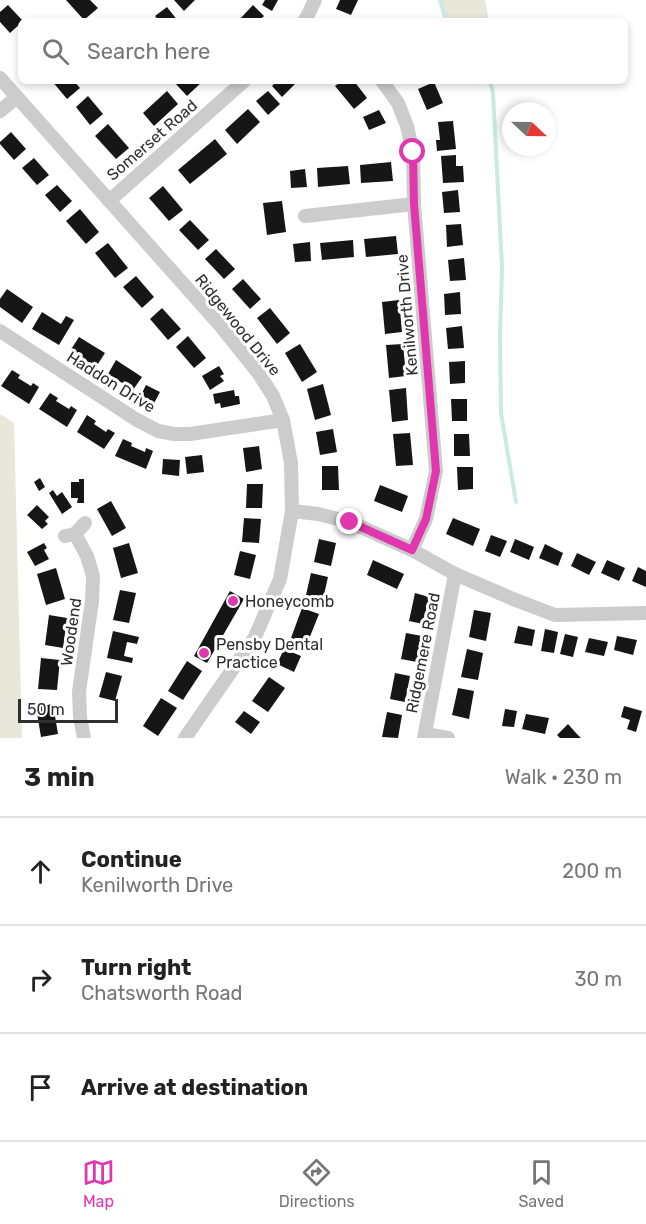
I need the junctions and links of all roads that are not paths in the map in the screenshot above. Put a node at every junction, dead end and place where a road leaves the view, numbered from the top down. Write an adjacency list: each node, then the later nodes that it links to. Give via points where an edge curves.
1 (315, 0): 2 (street)
2 (310, 18)
3 (0, 78): 6 (street, Ridgewood Drive)
4 (241, 84): 8 (street, Somerset Road)
5 (384, 84): 9 (street, Kenilworth Drive, via 398,102 407,126 413,152)
6 (17, 97): 7 (street); 8 (street, Ridgewood Drive)
7 (0, 111)
8 (109, 201): 12 (street, Ridgewood Drive, via 226,332 259,374)
9 (414, 204): 10 (street); 15 (street, Kenilworth Drive, via 436,471 426,519)
10 (306, 216)
11 (0, 331): 12 (street, Haddon Drive, via 158,431 190,434)
12 (283, 420): 13 (street, Ridgewood Drive, via 291,463)
13 (292, 512): 15 (street, via 350,522); 20 (street, Ridgewood Drive, via 280,579 255,637)
14 (75, 531): 19 (street, Woodend, via 93,576 79,692)
15 (412, 550): 16 (street)
16 (455, 574): 17 (street, via 555,615); 18 (street, Ridgemere Road)
17 (646, 613)
18 (424, 736): 21 (street)
19 (84, 738)
20 (185, 738)
21 (448, 738)

